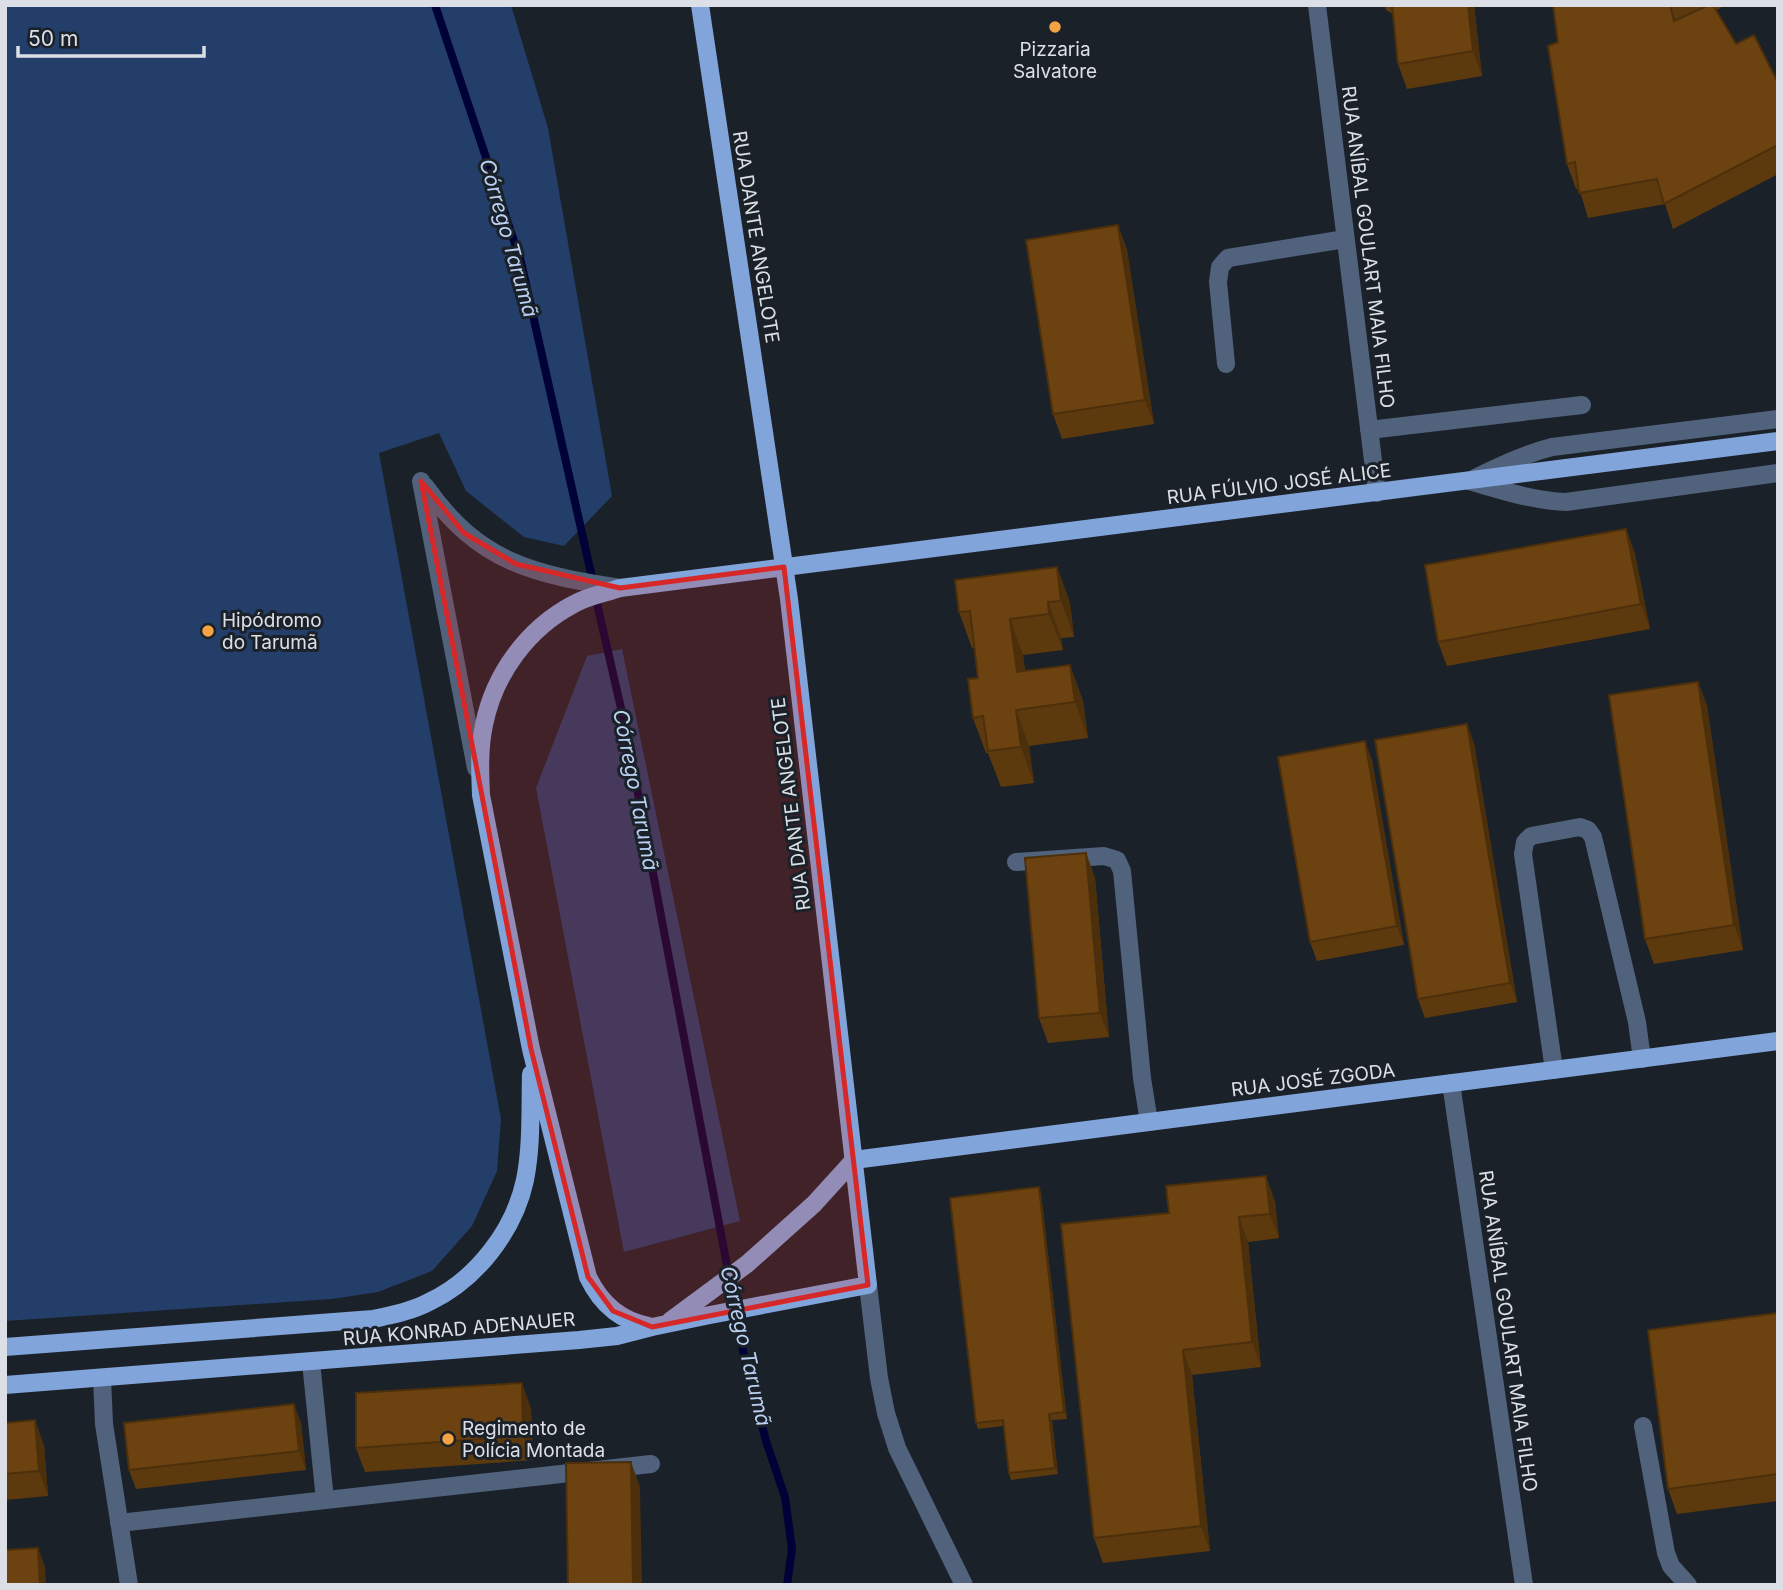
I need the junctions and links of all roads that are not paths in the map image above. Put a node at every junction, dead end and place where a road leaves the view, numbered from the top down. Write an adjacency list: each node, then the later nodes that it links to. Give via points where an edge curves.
1 (700, 5): 12 (main road, RUA DANTE ANGELOTE)
2 (1317, 5): 3 (street, RUA ANÍBAL GOULART MAIA FILHO)
3 (1345, 239): 4 (street, via 1228,258 1220,267 1218,282); 7 (street, RUA ANÍBAL GOULART MAIA FILHO)
4 (1226, 364)
5 (1582, 405): 7 (street)
6 (1778, 419): 10 (street, via 1552,447)
7 (1369, 430): 11 (street, RUA ANÍBAL GOULART MAIA FILHO)
8 (1778, 441): 10 (main road, RUA FÚLVIO JOSÉ ALICE)
9 (1778, 473): 10 (street, via 1566,502)
10 (1469, 481): 11 (main road, RUA FÚLVIO JOSÉ ALICE)
11 (1377, 493): 12 (main road, RUA FÚLVIO JOSÉ ALICE)
12 (785, 567): 13 (main road, RUA FÚLVIO JOSÉ ALICE); 22 (main road, RUA DANTE ANGELOTE)
13 (621, 589): 14 (main road, RUA FÚLVIO JOSÉ ALICE, via 577,602 557,615 537,631 502,674 484,726); 14 (street, via 574,581 487,550 440,508 421,481)
14 (481, 795): 17 (main road, RUA FÚLVIO JOSÉ ALICE)
15 (1016, 862): 21 (street, via 1104,856 1117,860 1122,871)
16 (1778, 1041): 18 (main road, RUA JOSÉ ZGODA)
17 (531, 1049): 24 (main road, via 588,1278 613,1311 634,1323); 25 (main road, RUA KONRAD ADENAUER, via 530,1137 525,1181 513,1217 477,1268 429,1303 373,1319)
18 (1642, 1059): 19 (main road, RUA JOSÉ ZGODA); 19 (street, via 1593,837 1580,827 1531,836 1523,854)
19 (1555, 1070): 20 (main road, RUA JOSÉ ZGODA)
20 (1451, 1083): 21 (main road, RUA JOSÉ ZGODA); 35 (street, RUA ANÍBAL GOULART MAIA FILHO)
21 (1149, 1122): 22 (main road, RUA JOSÉ ZGODA)
22 (854, 1160): 23 (main road, RUA DANTE ANGELOTE); 24 (main road, RUA KONRAD ADENAUER, via 814,1204 747,1264)
23 (868, 1285): 24 (main road); 34 (street, RUA DANTE ANGELOTE, via 879,1378 897,1448)
24 (659, 1325): 26 (main road, RUA KONRAD ADENAUER, via 617,1336)
25 (5, 1347)
26 (311, 1362): 27 (main road, RUA KONRAD ADENAUER); 31 (street)
27 (102, 1378): 28 (main road, RUA KONRAD ADENAUER); 32 (street)
28 (5, 1385)
29 (1643, 1426): 36 (street, via 1666,1553)
30 (651, 1464): 31 (street)
31 (325, 1500): 32 (street)
32 (119, 1523): 33 (street)
33 (129, 1585)
34 (964, 1585)
35 (1524, 1585)
36 (1688, 1585)

